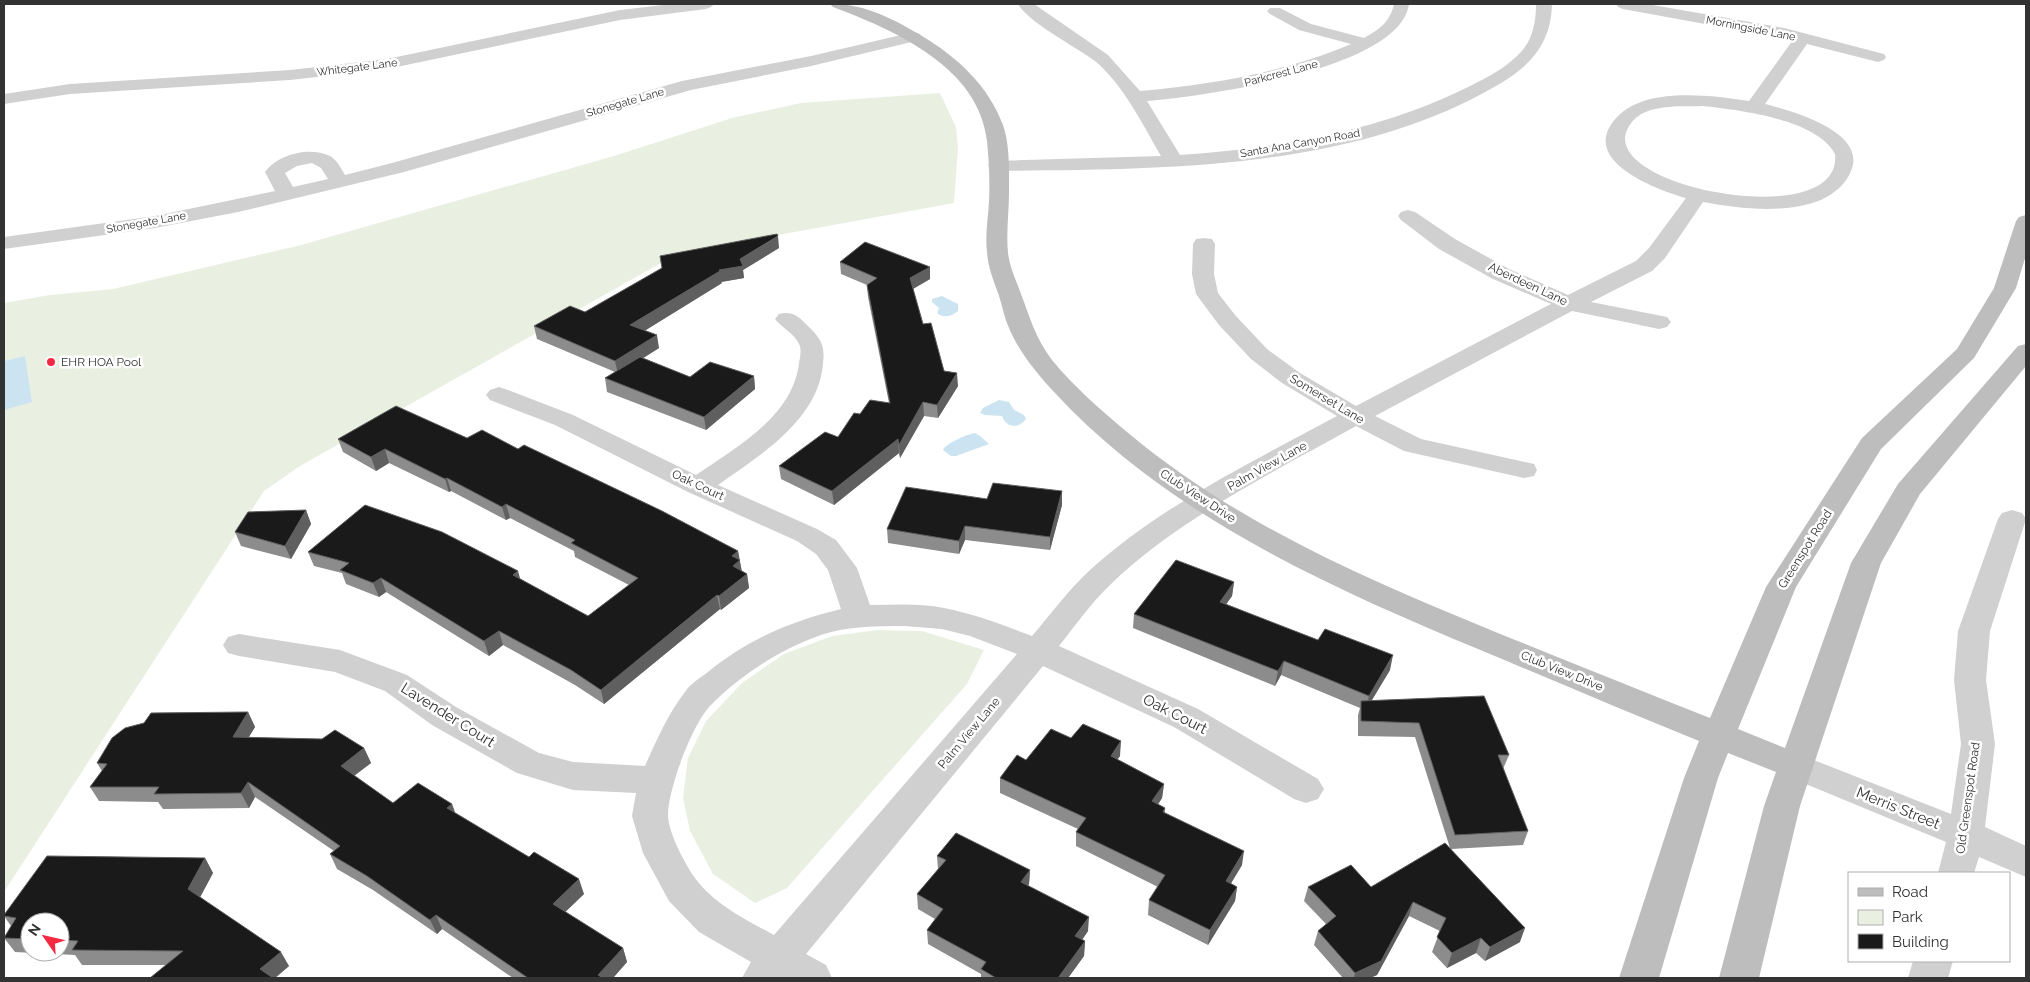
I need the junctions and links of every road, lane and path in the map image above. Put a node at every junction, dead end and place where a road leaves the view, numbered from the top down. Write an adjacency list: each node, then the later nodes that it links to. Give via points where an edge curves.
1 (706, 4): 13 (street, Whitegate Lane, via 620,15 387,64)
2 (838, 4): 8 (main road, Club View Drive)
3 (1025, 4): 12 (street, via 1102,59)
4 (1401, 4): 10 (street, Parkcrest Lane, via 1396,22)
5 (1544, 4): 15 (street, Santa Ana Canyon Road, via 1544,18 1536,41 1523,58 1505,74 1434,111 1320,142 1248,154)
6 (1623, 4): 9 (street, Morningside Lane)
7 (1276, 12): 10 (street, via 1305,27)
8 (914, 37): 16 (main road, Club View Drive, via 949,63 973,87 994,126); 17 (street, Stonegate Lane, via 811,61 688,84)
9 (1803, 38): 11 (street, Morningside Lane); 14 (street)
10 (1366, 43): 12 (street, Parkcrest Lane, via 1311,67 1256,81)
11 (1878, 57)
12 (1136, 97): 15 (street)
13 (4, 98)
14 (1754, 107): 19 (street, via 1703,101 1670,102 1643,107 1619,127 1614,145 1630,166 1667,185); 19 (street, via 1811,126 1836,142 1844,154 1838,178 1829,188 1814,196 1796,199 1757,202)
15 (1174, 161): 16 (street, Santa Ana Canyon Road)
16 (998, 165): 32 (main road, Club View Drive, via 1000,198 995,237 999,267 1023,333 1046,368 1088,412 1136,455)
17 (340, 182): 18 (street, Stonegate Lane); 18 (street, via 324,160 298,159 275,172)
18 (287, 194): 22 (street, Stonegate Lane, via 155,222)
19 (1698, 195): 24 (street, Palm View Lane, via 1644,266)
20 (1408, 216): 24 (street, Aberdeen Lane, via 1501,274)
21 (2026, 220): 37 (main road, Greenspot Road, via 2006,288 1966,353 1871,444 1781,587)
22 (4, 243)
23 (1204, 244): 29 (street, Somerset Lane, via 1203,274 1207,294 1228,320 1259,354 1291,378)
24 (1568, 304): 26 (street, Aberdeen Lane); 29 (street, Palm View Lane)
25 (787, 319): 31 (street, via 811,344 813,364 808,388 785,419)
26 (1659, 322)
27 (2026, 350): 38 (main road, via 1908,490 1866,563)
28 (499, 394): 31 (street, Oak Court, via 564,420)
29 (1355, 416): 30 (street, Somerset Lane, via 1413,446); 32 (street, Palm View Lane)
30 (1524, 470)
31 (698, 486): 34 (street, Oak Court, via 826,547 842,568)
32 (1204, 502): 36 (street, Palm View Lane, via 1124,554 1098,579); 37 (main road, Club View Drive, via 1269,542 1382,598)
33 (2012, 519): 41 (street, Old Greenspot Road, via 1974,631 1970,680 1978,744)
34 (860, 616): 36 (street, Oak Court, via 942,618 978,627); 39 (street, Oak Court, via 815,626 785,638 734,668 697,699 674,738)
35 (239, 644): 39 (street, Lavender Court, via 340,662 396,683 444,716 529,764 573,776)
36 (1038, 650): 40 (street, Oak Court, via 1186,718); 45 (street, Palm View Lane)
37 (1717, 735): 38 (main road, Club View Drive); 47 (main road, Greenspot Road)
38 (1796, 766): 41 (street, Merris Street); 48 (main road, via 1782,806)
39 (656, 780): 45 (street, Oak Court, via 650,816 661,852 682,890 712,920)
40 (1306, 789)
41 (1966, 835): 42 (street, Merris Street); 43 (street, Old Greenspot Road)
42 (2026, 862)
43 (1956, 872)
44 (1932, 962): 49 (street)
45 (770, 968): 46 (street)
46 (812, 978)
47 (1638, 978)
48 (1739, 978)
49 (1928, 978)

